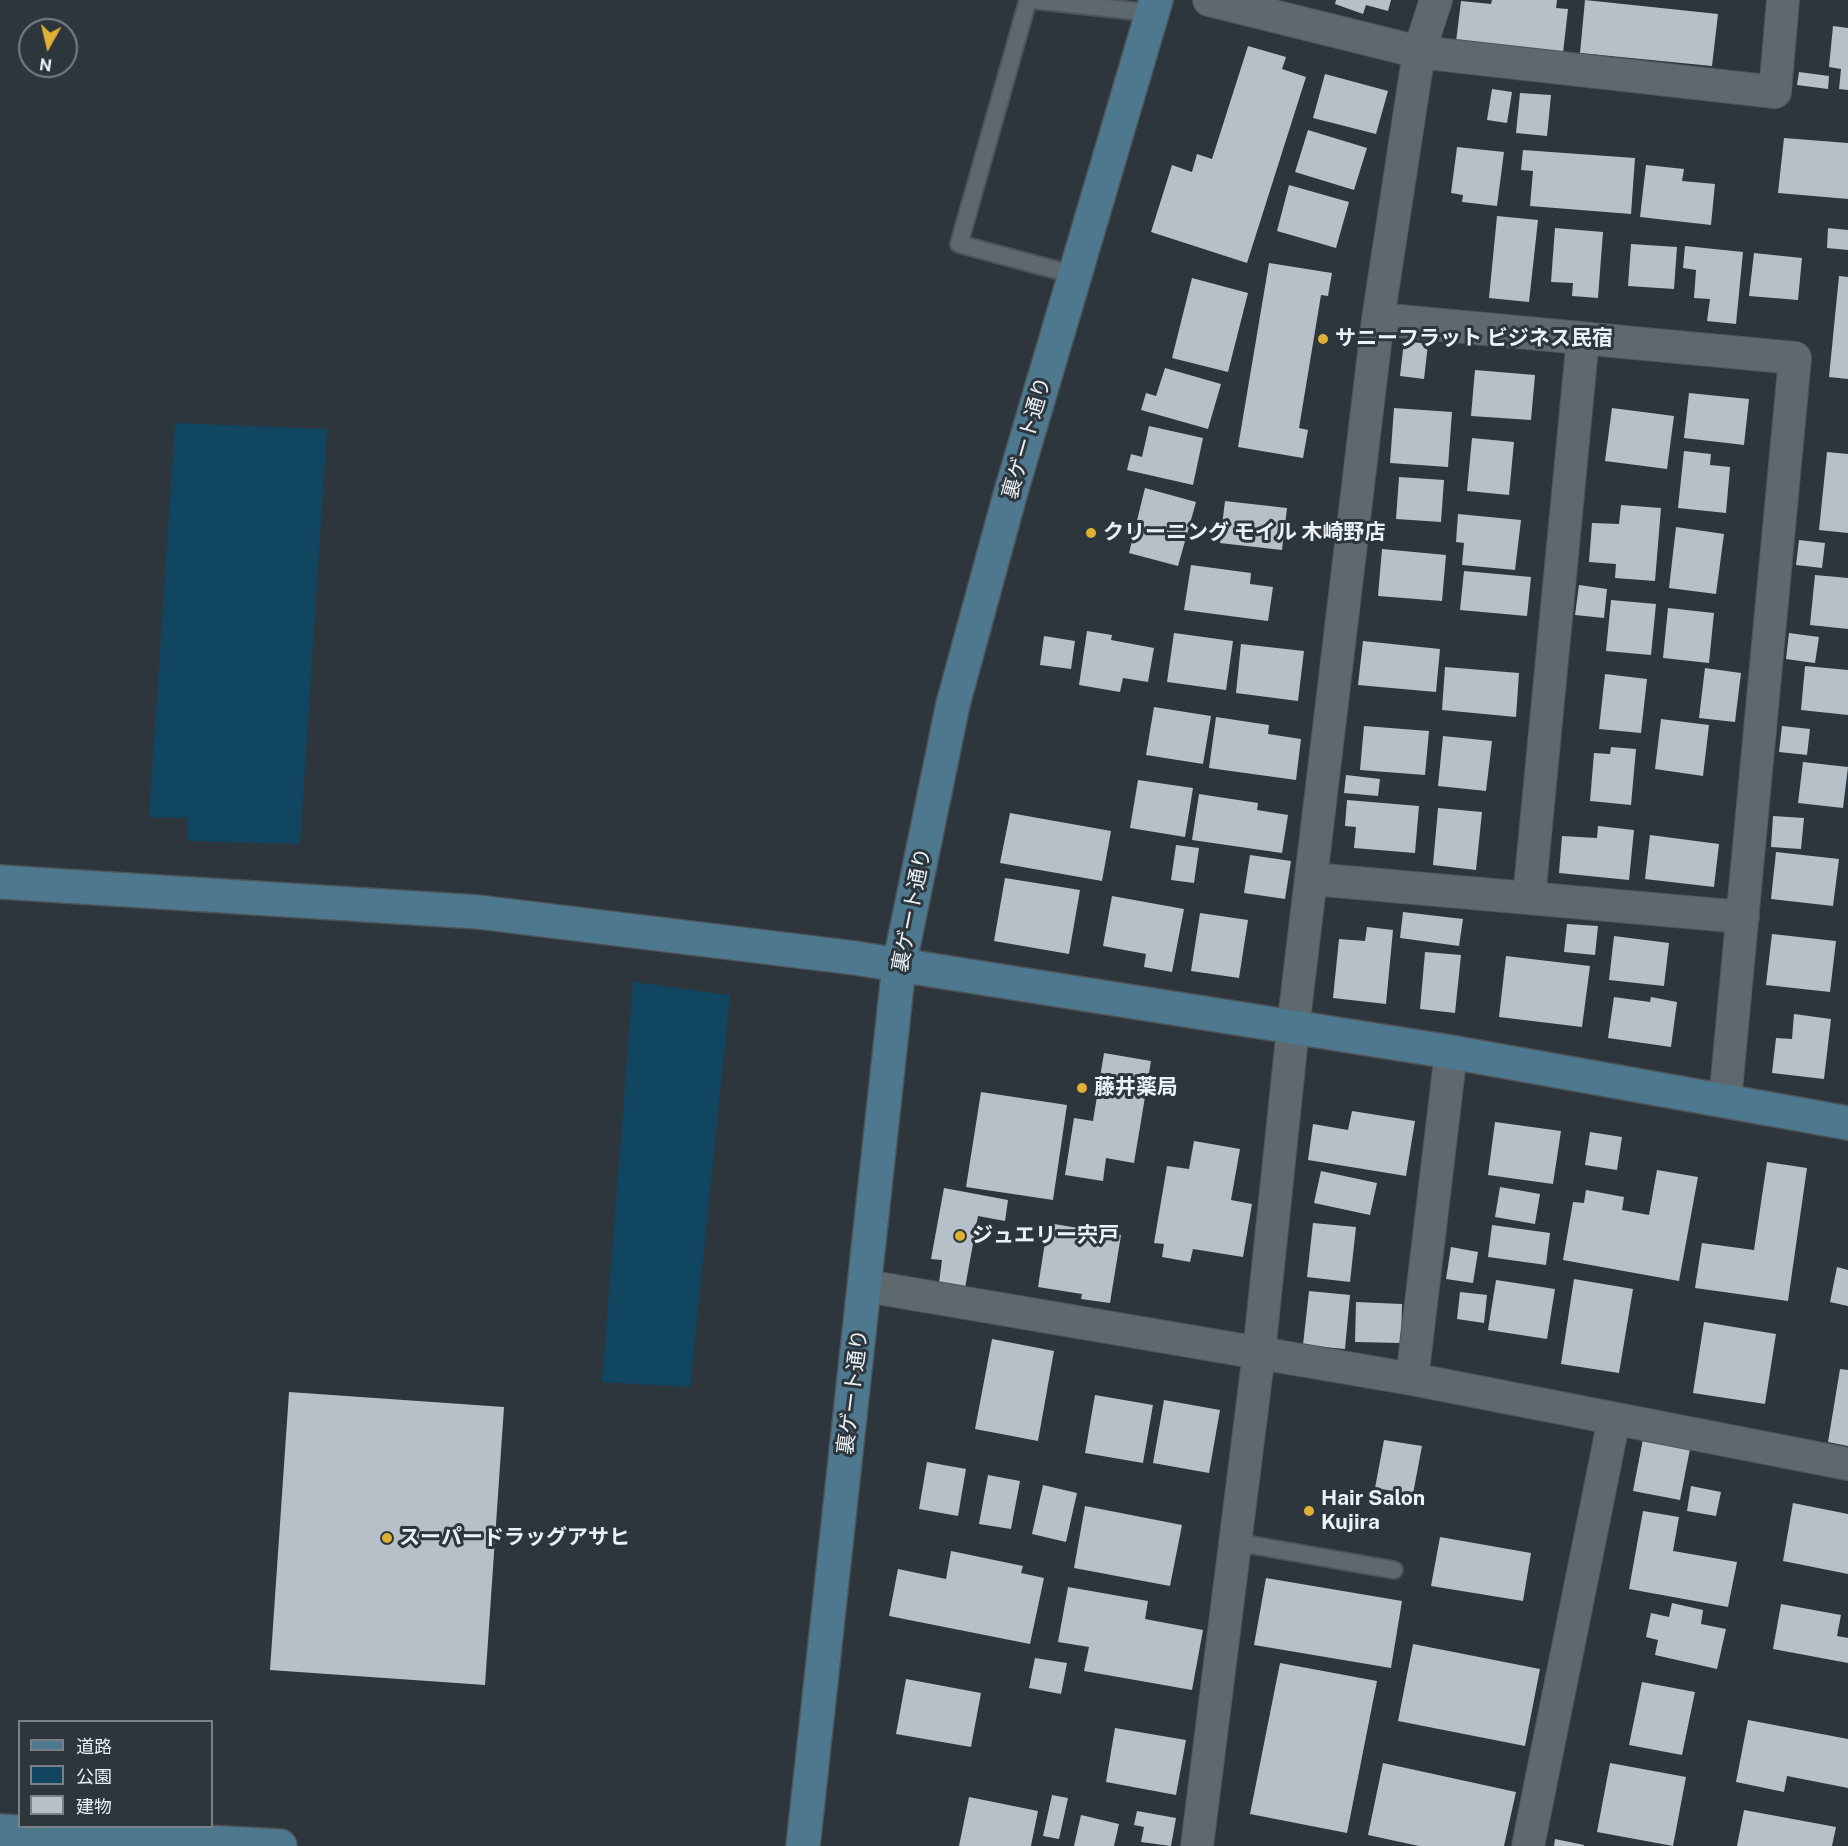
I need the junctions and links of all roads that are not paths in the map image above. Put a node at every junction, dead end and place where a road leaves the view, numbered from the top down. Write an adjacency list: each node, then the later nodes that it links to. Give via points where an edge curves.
1 (1028, 0): 8 (lane, via 958,244)
2 (1033, 0): 6 (lane)
3 (1209, 0): 7 (street)
4 (1436, 0): 7 (street)
5 (1783, 0): 7 (street, via 1775,92)
6 (1154, 6): 8 (street, 裏ゲート通り)
7 (1419, 52): 9 (street)
8 (1075, 275): 15 (street, 裏ゲート通り, via 952,704)
9 (1378, 319): 10 (street); 11 (street)
10 (1583, 338): 13 (street); 14 (street, via 1795,358)
11 (1312, 879): 13 (street); 16 (street)
12 (0, 882): 15 (street, via 478,912)
13 (1529, 898): 14 (street)
14 (1743, 917): 18 (street)
15 (899, 966): 16 (street); 20 (street, 裏ゲート通り)
16 (1293, 1028): 17 (street); 21 (street)
17 (1451, 1052): 18 (street); 22 (street)
18 (1725, 1101): 19 (street)
19 (1848, 1123)
20 (866, 1286): 21 (street); 29 (street, 裏ゲート通り)
21 (1258, 1353): 22 (street); 25 (street)
22 (1412, 1379): 23 (street)
23 (1614, 1419): 24 (street); 31 (street)
24 (1848, 1464)
25 (1234, 1542): 26 (lane); 30 (street)
26 (1394, 1570)
27 (0, 1831): 28 (street)
28 (280, 1846)
29 (803, 1846)
30 (1197, 1846)
31 (1528, 1846)

